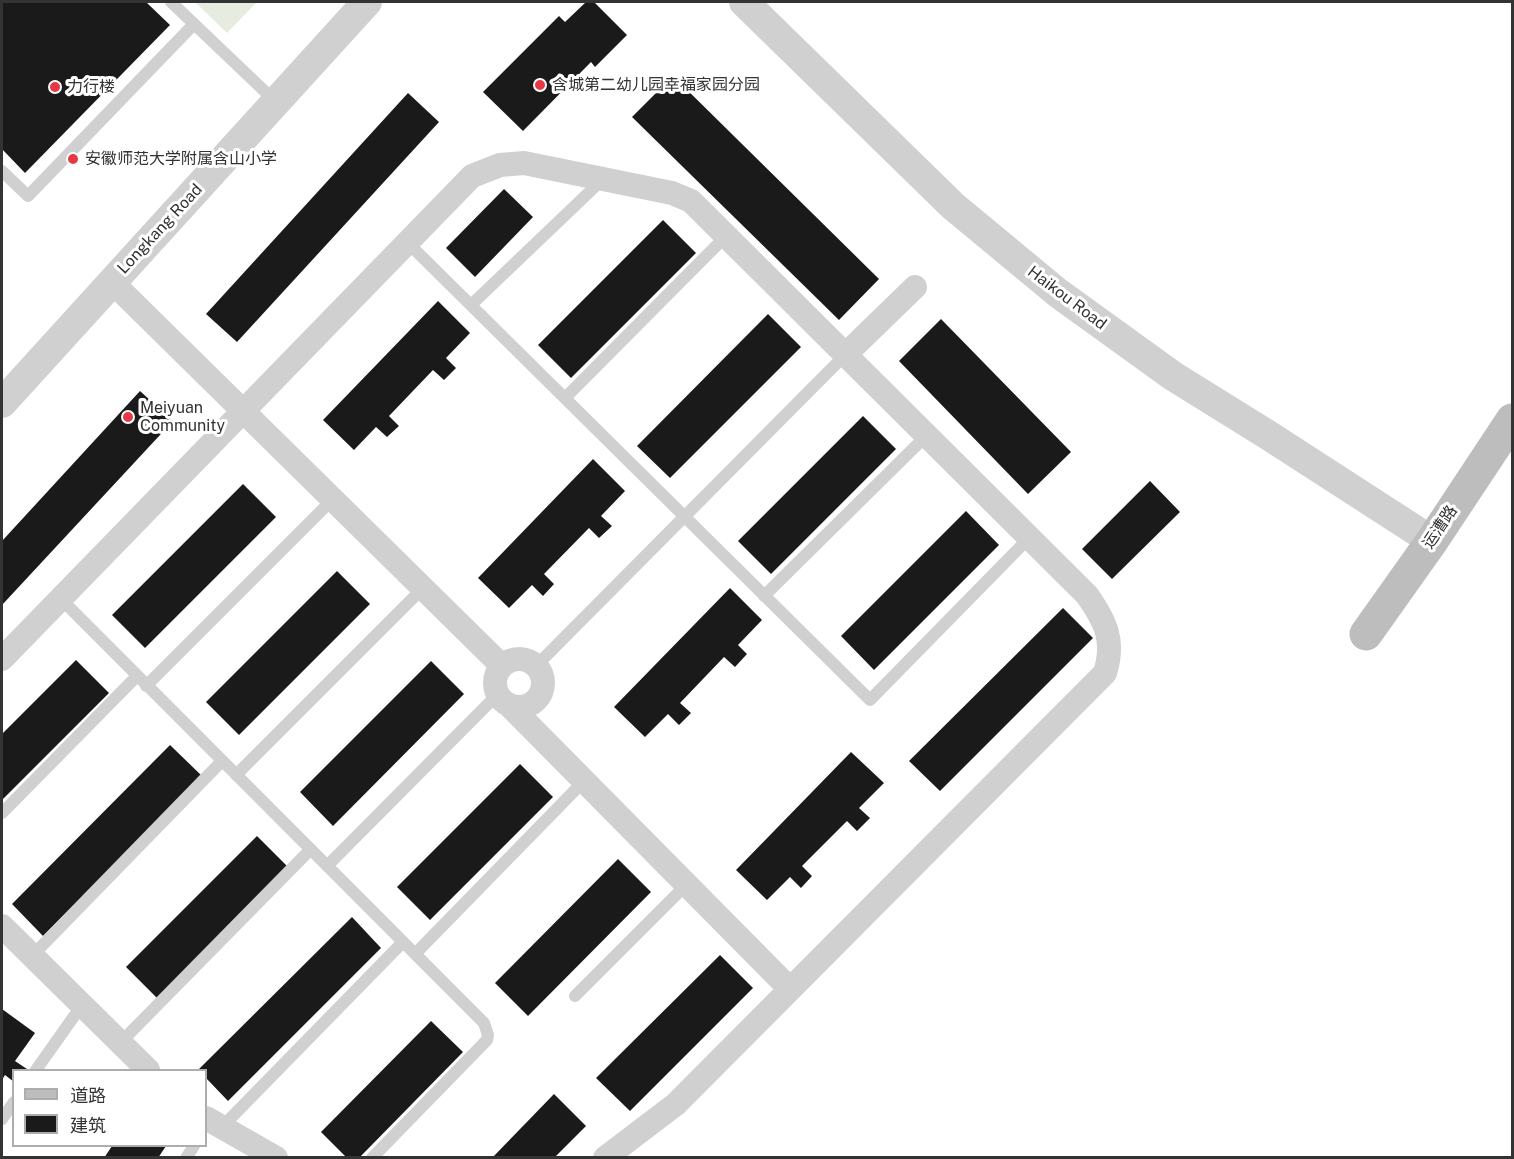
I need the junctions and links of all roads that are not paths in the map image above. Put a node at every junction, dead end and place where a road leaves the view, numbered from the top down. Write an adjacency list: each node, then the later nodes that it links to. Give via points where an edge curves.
1 (171, 2): 4 (lane)
2 (367, 2): 5 (street, Longkang Road)
3 (744, 2): 22 (street, Haikou Road, via 953,206 1058,293 1173,376)
4 (194, 24): 5 (lane); 6 (lane, via 28,196)
5 (277, 102): 10 (street, Longkang Road)
6 (2, 171)
7 (603, 179): 8 (street, via 672,193 691,201); 9 (street, via 524,163 500,165 472,176); 12 (lane)
8 (726, 236): 13 (street); 14 (lane)
9 (407, 242): 12 (lane); 16 (street)
10 (112, 282): 15 (street, Longkang Road); 16 (street)
11 (915, 287): 13 (street)
12 (471, 305): 14 (lane)
13 (845, 355): 18 (street); 20 (lane)
14 (565, 398): 20 (lane)
15 (2, 403)
16 (243, 410): 19 (street); 25 (street)
17 (1512, 420): 22 (main road, 运漕路)
18 (926, 436): 21 (street); 24 (lane)
19 (333, 499): 23 (street); 31 (lane)
20 (684, 516): 24 (lane); 29 (lane)
21 (1029, 538): 24 (lane, via 870,700); 44 (street, via 1097,609 1109,639 1105,673)
22 (1432, 541): 26 (main road, 运漕路)
23 (423, 588): 28 (street); 34 (lane)
24 (764, 596)
25 (60, 598): 27 (street); 30 (lane)
26 (1366, 634)
27 (2, 659)
28 (502, 666): 29 (street, via 523,659); 32 (street, via 495,680)
29 (536, 666): 32 (street, via 543,686 536,700 523,707)
30 (136, 676): 31 (lane); 36 (lane)
31 (146, 686): 33 (lane)
32 (503, 699): 35 (street); 38 (lane)
33 (222, 761): 34 (lane); 43 (lane)
34 (236, 775): 37 (lane)
35 (584, 781): 39 (street); 42 (lane)
36 (2, 813)
37 (310, 849): 38 (lane); 47 (lane)
38 (327, 866): 41 (lane)
39 (687, 884): 44 (street); 45 (lane)
40 (2, 926): 43 (street)
41 (403, 942): 42 (lane); 52 (lane)
42 (415, 954): 54 (lane, via 484,1023 487,1040)
43 (32, 956): 46 (street)
44 (789, 988): 55 (street, via 676,1104)
45 (575, 996)
46 (82, 1005): 47 (street); 48 (lane)
47 (120, 1043): 49 (street)
48 (37, 1069)
49 (146, 1069)
50 (12, 1105): 51 (lane)
51 (2, 1119)
52 (211, 1123): 53 (street)
53 (276, 1158)
54 (372, 1158)
55 (605, 1158)

